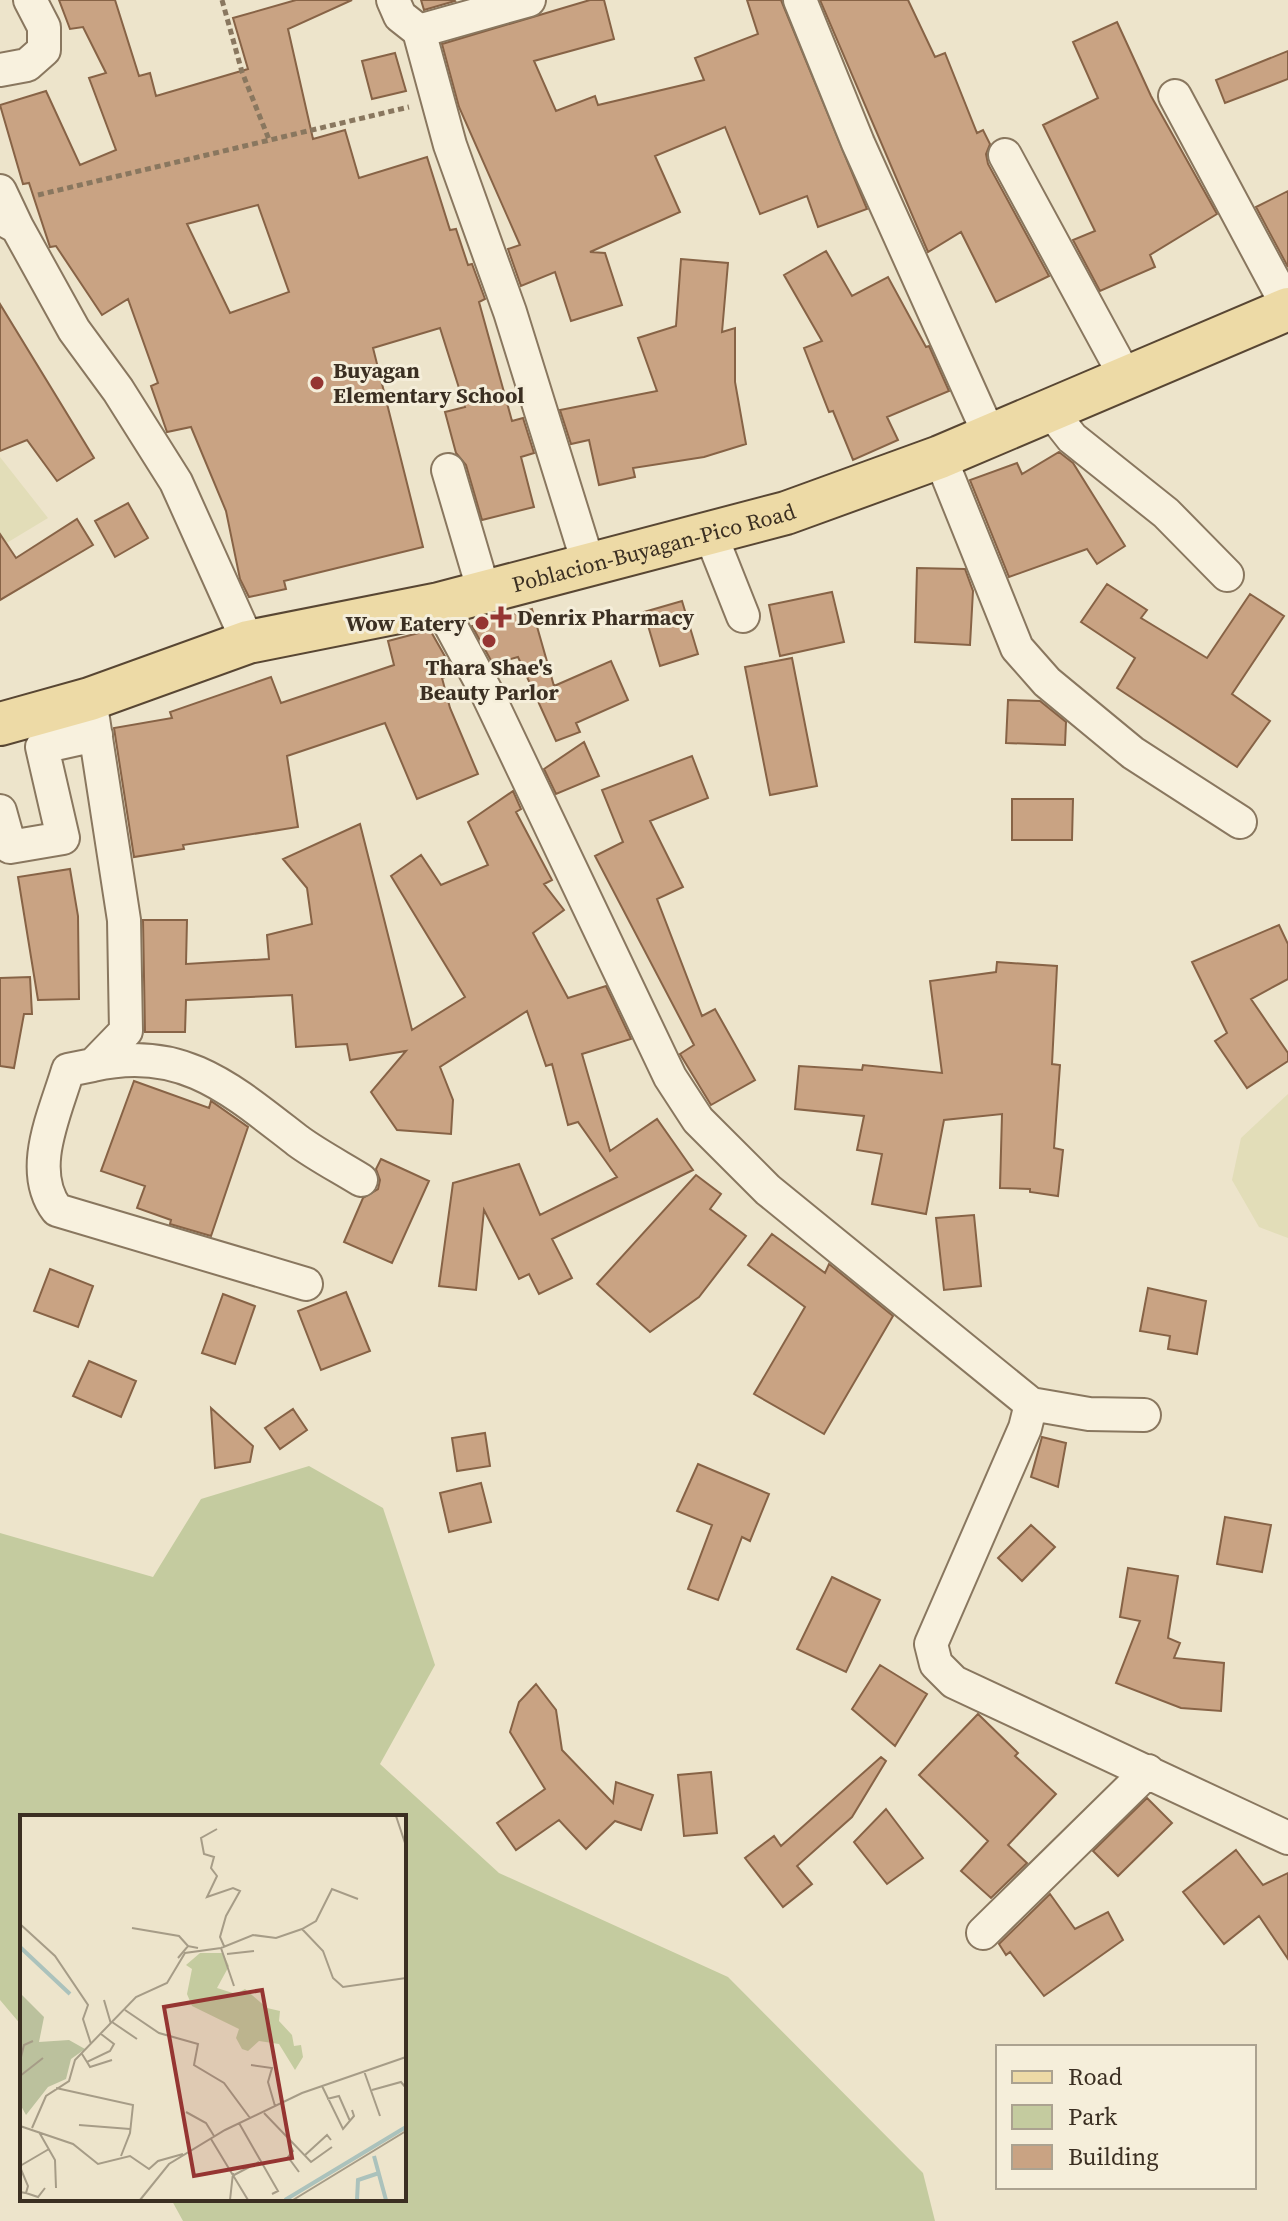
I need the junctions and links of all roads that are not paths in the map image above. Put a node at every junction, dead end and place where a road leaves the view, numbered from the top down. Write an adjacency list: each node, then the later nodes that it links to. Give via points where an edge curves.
1 (30, 0): 6 (street, via 44,27 44,50 27,65)
2 (393, 0): 5 (street, via 400,16)
3 (529, 0): 5 (street)
4 (800, 0): 13 (street)
5 (419, 31): 17 (street, via 450,145)
6 (0, 70)
7 (1175, 96): 10 (street)
8 (1005, 155): 11 (street)
9 (6, 210): 22 (street, via 74,330 176,482)
10 (1288, 308): 11 (main road, Poblacion-Buyagan-Pico Road)
11 (1125, 376): 12 (main road, Poblacion-Buyagan-Pico Road)
12 (1050, 410): 13 (main road, Poblacion-Buyagan-Pico Road); 18 (street, via 1072,438 1166,513)
13 (989, 434): 14 (main road, Poblacion-Buyagan-Pico Road)
14 (940, 457): 16 (main road, Poblacion-Buyagan-Pico Road, via 786,513); 26 (street, via 1017,648 1047,682 1133,753)
15 (448, 470): 19 (street)
16 (710, 533): 17 (main road, Poblacion-Buyagan-Pico Road); 21 (street)
17 (589, 566): 19 (main road, Poblacion-Buyagan-Pico Road)
18 (1227, 575)
19 (484, 592): 20 (main road, Poblacion-Buyagan-Pico Road)
20 (439, 604): 22 (main road, Poblacion-Buyagan-Pico Road); 30 (street, via 488,695 670,1077 698,1120 768,1190)
21 (743, 616)
22 (248, 642): 23 (main road, Poblacion-Buyagan-Pico Road)
23 (93, 717): 24 (main road, Poblacion-Buyagan-Pico Road); 27 (street, via 124,920 126,1031)
24 (25, 729): 25 (street, via 63,838 10,847)
25 (0, 811)
26 (1240, 822)
27 (93, 1065): 28 (street, via 151,1058 218,1080 300,1143); 29 (street, via 68,1070 47,1147 42,1170 45,1194 57,1210)
28 (361, 1180)
29 (306, 1284)
30 (1031, 1404): 31 (street, via 1089,1414); 32 (street, via 931,1644 936,1664 954,1682)
31 (1144, 1415)
32 (1148, 1771): 33 (street); 34 (street)
33 (1288, 1838)
34 (983, 1933)

